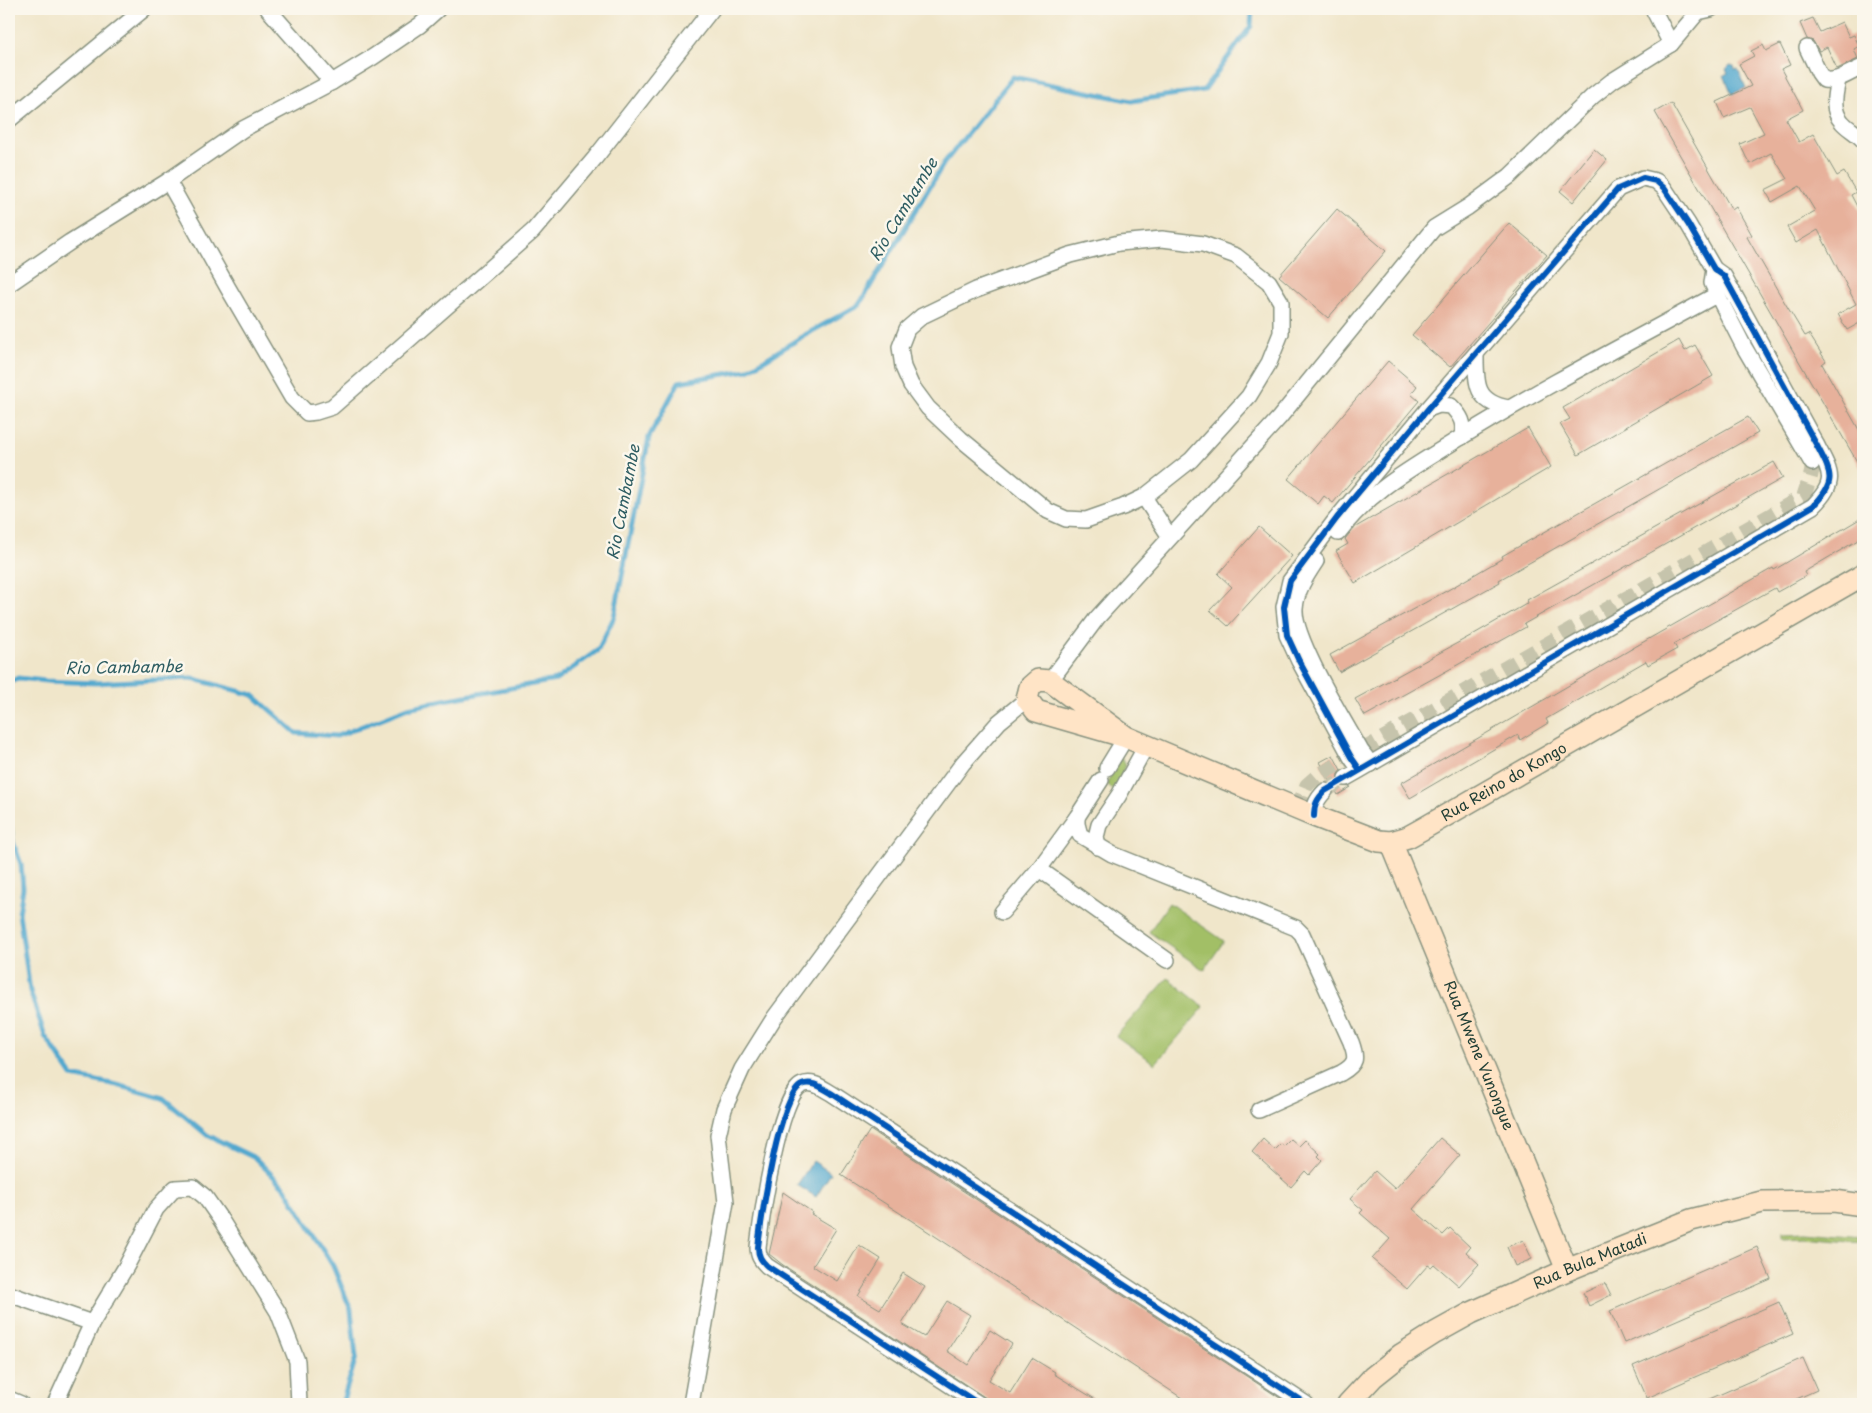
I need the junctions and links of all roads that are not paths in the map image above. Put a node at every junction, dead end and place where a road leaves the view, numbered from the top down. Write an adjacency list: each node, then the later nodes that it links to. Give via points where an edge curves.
1 (144, 9): 12 (street)
2 (268, 9): 11 (street)
3 (438, 9): 11 (street, via 412,31)
4 (712, 9): 14 (street, via 533,231 332,407 307,413 292,398)
5 (1653, 9): 7 (street)
6 (1711, 9): 7 (street, via 1698,12)
7 (1671, 44): 24 (street, via 1593,96 1510,176 1434,228 1279,418)
8 (1807, 48): 10 (street, via 1824,80)
9 (1863, 67): 10 (street)
10 (1838, 80): 13 (street, via 1834,98 1838,116)
11 (332, 82): 14 (street, via 243,129)
12 (9, 120)
13 (1863, 140)
14 (168, 181): 16 (street)
15 (1714, 269): 17 (street, via 1712,283); 18 (street, via 1664,188 1656,181 1643,178 1618,189); 30 (street, via 1724,276 1828,468 1830,480 1826,494 1813,506)
16 (9, 284)
17 (1718, 294): 19 (street); 22 (street, via 1744,347)
18 (1476, 355): 19 (street, via 1476,383 1480,392 1488,402); 20 (street)
19 (1508, 408): 21 (street)
20 (1428, 409): 21 (street, via 1451,406 1460,415 1464,427); 30 (street, via 1310,552 1290,581 1284,607 1287,634 1299,661 1351,757)
21 (1462, 437): 30 (street, via 1400,474 1371,497 1346,522 1300,586 1294,610 1298,631)
22 (1812, 463)
23 (1144, 497): 23 (street, via 1086,520 1066,518 1048,511 928,408 911,385 903,367 900,347 907,329 922,316 976,290 1070,255 1119,243 1162,239 1203,244 1236,256 1269,282 1281,302 1281,333 1269,363 1249,396 1191,460); 24 (street)
24 (1170, 537): 26 (street, via 1097,618)
25 (1863, 575): 37 (street, Rua Reino do Kongo, via 1426,827)
26 (1050, 681): 27 (street, via 1038,680 1030,687); 28 (street)
27 (1026, 700): 28 (street, via 1036,711); 51 (street, via 999,722 963,763 774,1018 742,1069 724,1109 718,1135 726,1202)
28 (1126, 738): 29 (street); 31 (street)
29 (1146, 746): 34 (street); 35 (street)
30 (1366, 767): 32 (street)
31 (1102, 778): 34 (street, via 1112,795); 36 (street)
32 (1346, 778)
33 (1325, 791): 35 (street, via 1317,800)
34 (1119, 795): 38 (street, via 1099,825)
35 (1314, 816): 37 (street, via 1379,841)
36 (1077, 817): 38 (street, via 1080,836); 39 (street)
37 (1391, 842): 44 (street, Rua Mwene Vunongue)
38 (1098, 847): 42 (street, via 1296,928 1302,934 1355,1051 1355,1062 1341,1073)
39 (1039, 868): 40 (street); 41 (street)
40 (1002, 912)
41 (1168, 960)
42 (1259, 1110)
43 (1863, 1204): 44 (street, Rua Bula Matadi, via 1762,1202 1691,1220)
44 (1567, 1270): 54 (street, Rua Bula Matadi, via 1471,1313 1435,1333 1373,1377)
45 (9, 1294): 46 (street)
46 (92, 1323): 49 (street); 50 (street, via 128,1265 156,1209 175,1188 193,1187 206,1197 278,1312 297,1361)
47 (9, 1399): 48 (street)
48 (21, 1404)
49 (55, 1404)
50 (299, 1404)
51 (691, 1404)
52 (979, 1404): 53 (street, via 761,1261 758,1247 768,1172 788,1104 803,1084 818,1085)
53 (1306, 1404)
54 (1348, 1404)

